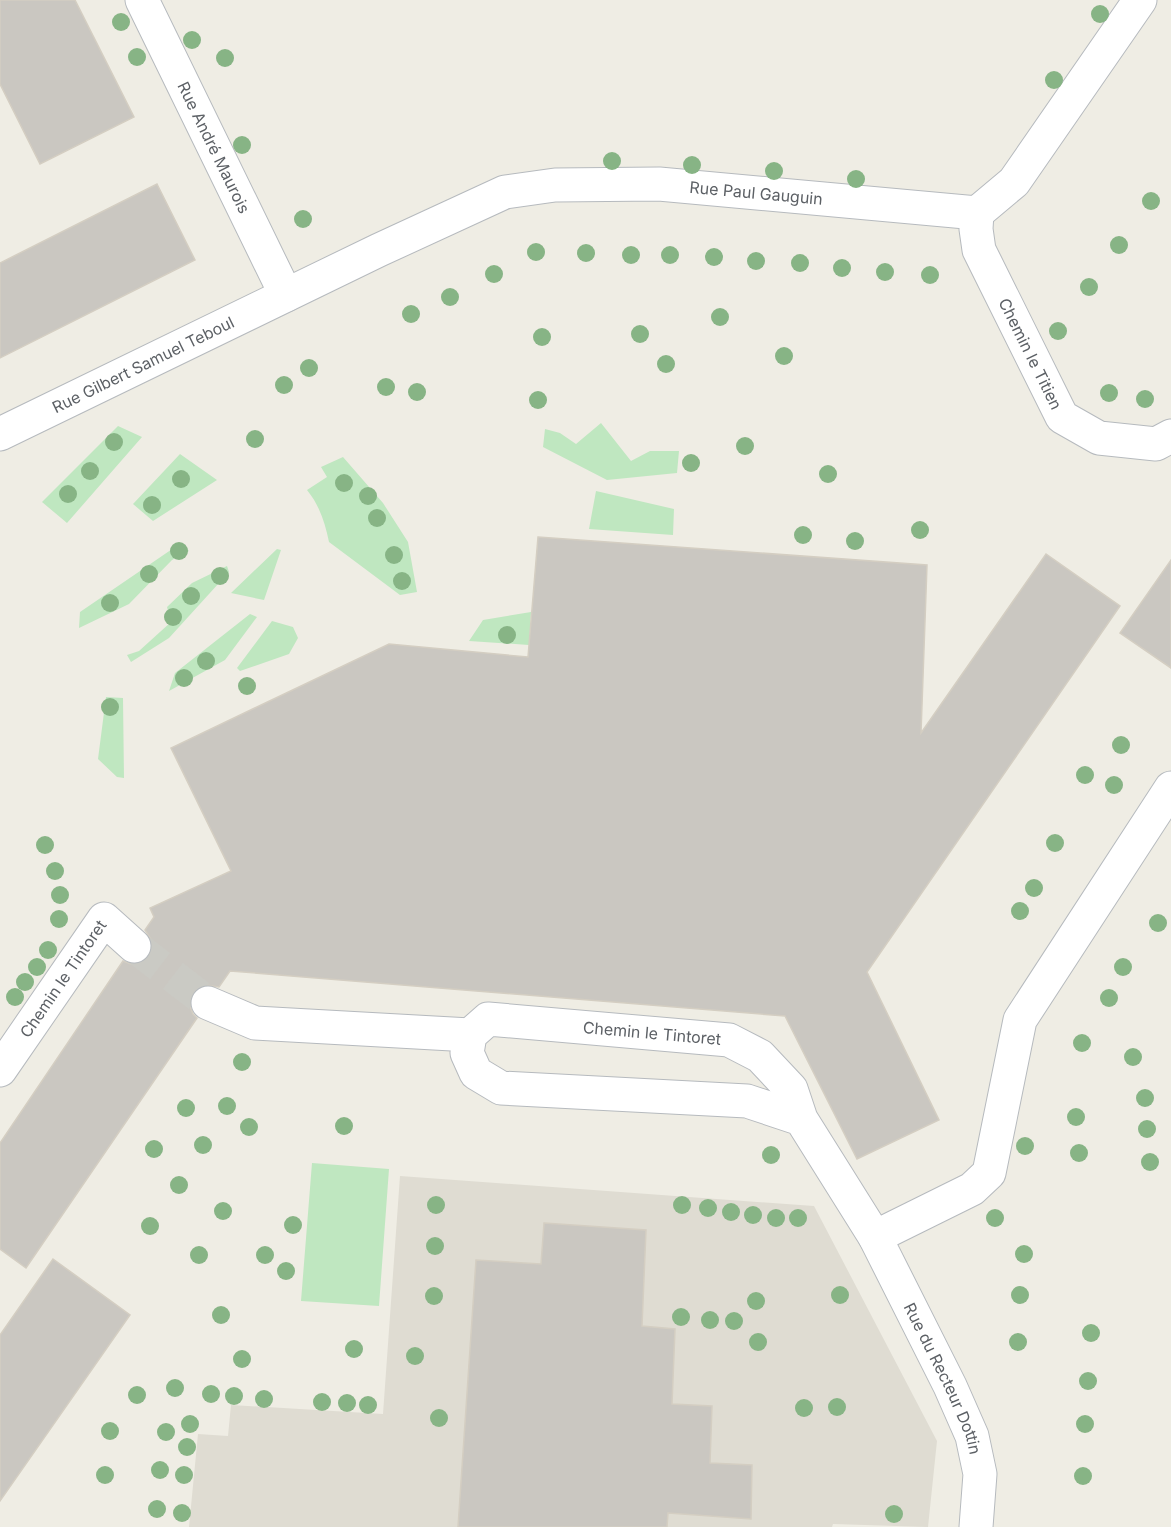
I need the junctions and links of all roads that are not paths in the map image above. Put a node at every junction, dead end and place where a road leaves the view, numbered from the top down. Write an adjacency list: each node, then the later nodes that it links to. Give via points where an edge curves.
1 (142, 0): 4 (street, Rue André Maurois)
2 (1140, 0): 3 (street, via 1014,182)
3 (976, 213): 4 (street, Rue Paul Gauguin, via 659,184 555,185 505,192); 6 (street, Chemin le Titien, via 979,250 1062,417 1099,438 1156,444)
4 (286, 295): 5 (street, Rue Gilbert Samuel Teboul)
5 (0, 434)
6 (1171, 436)
7 (1171, 788): 13 (street, via 1020,1020 989,1173 972,1189)
8 (134, 946): 11 (street, Chemin le Tintoret, via 104,919)
9 (208, 1003): 10 (street, via 255,1023)
10 (470, 1035): 12 (street, via 467,1053 476,1073 501,1088 747,1101); 12 (street, Chemin le Tintoret, via 488,1019 729,1040 760,1056 791,1089)
11 (0, 1070)
12 (801, 1119): 13 (street, Chemin le Tintoret)
13 (875, 1237): 14 (street, Rue du Recteur Dottin, via 972,1436 980,1474)
14 (976, 1527)

